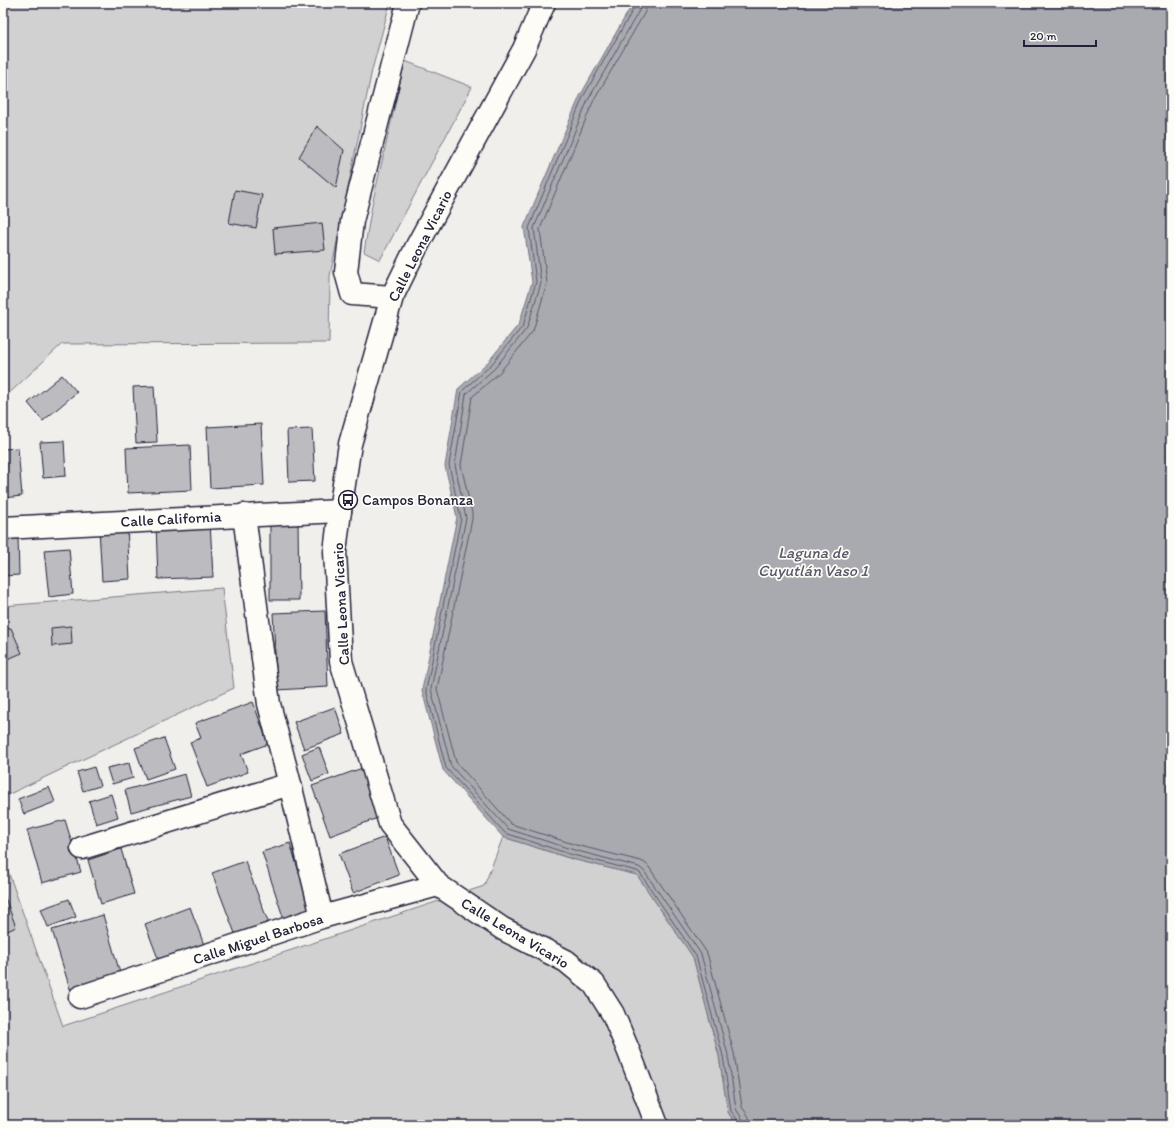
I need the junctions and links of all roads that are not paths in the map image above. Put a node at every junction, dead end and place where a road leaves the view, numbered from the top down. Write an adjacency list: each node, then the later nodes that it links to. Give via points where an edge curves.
1 (408, 3): 3 (street, via 352,221 346,272 352,294)
2 (544, 3): 3 (street, Calle Leona Vicario, via 524,49)
3 (392, 297): 4 (street, Calle Leona Vicario, via 350,444)
4 (340, 511): 5 (street, Calle California); 9 (street, Calle Leona Vicario, via 335,552 341,661 390,824)
5 (244, 515): 6 (street, Calle California); 7 (street, via 269,704)
6 (3, 528)
7 (290, 784): 8 (street); 10 (street)
8 (82, 848)
9 (438, 886): 10 (street, Calle Miguel Barbosa); 12 (street, Calle Leona Vicario, via 504,929 566,961 594,984 612,1014 629,1052)
10 (322, 917): 11 (street, Calle Miguel Barbosa)
11 (80, 998)
12 (657, 1125)

